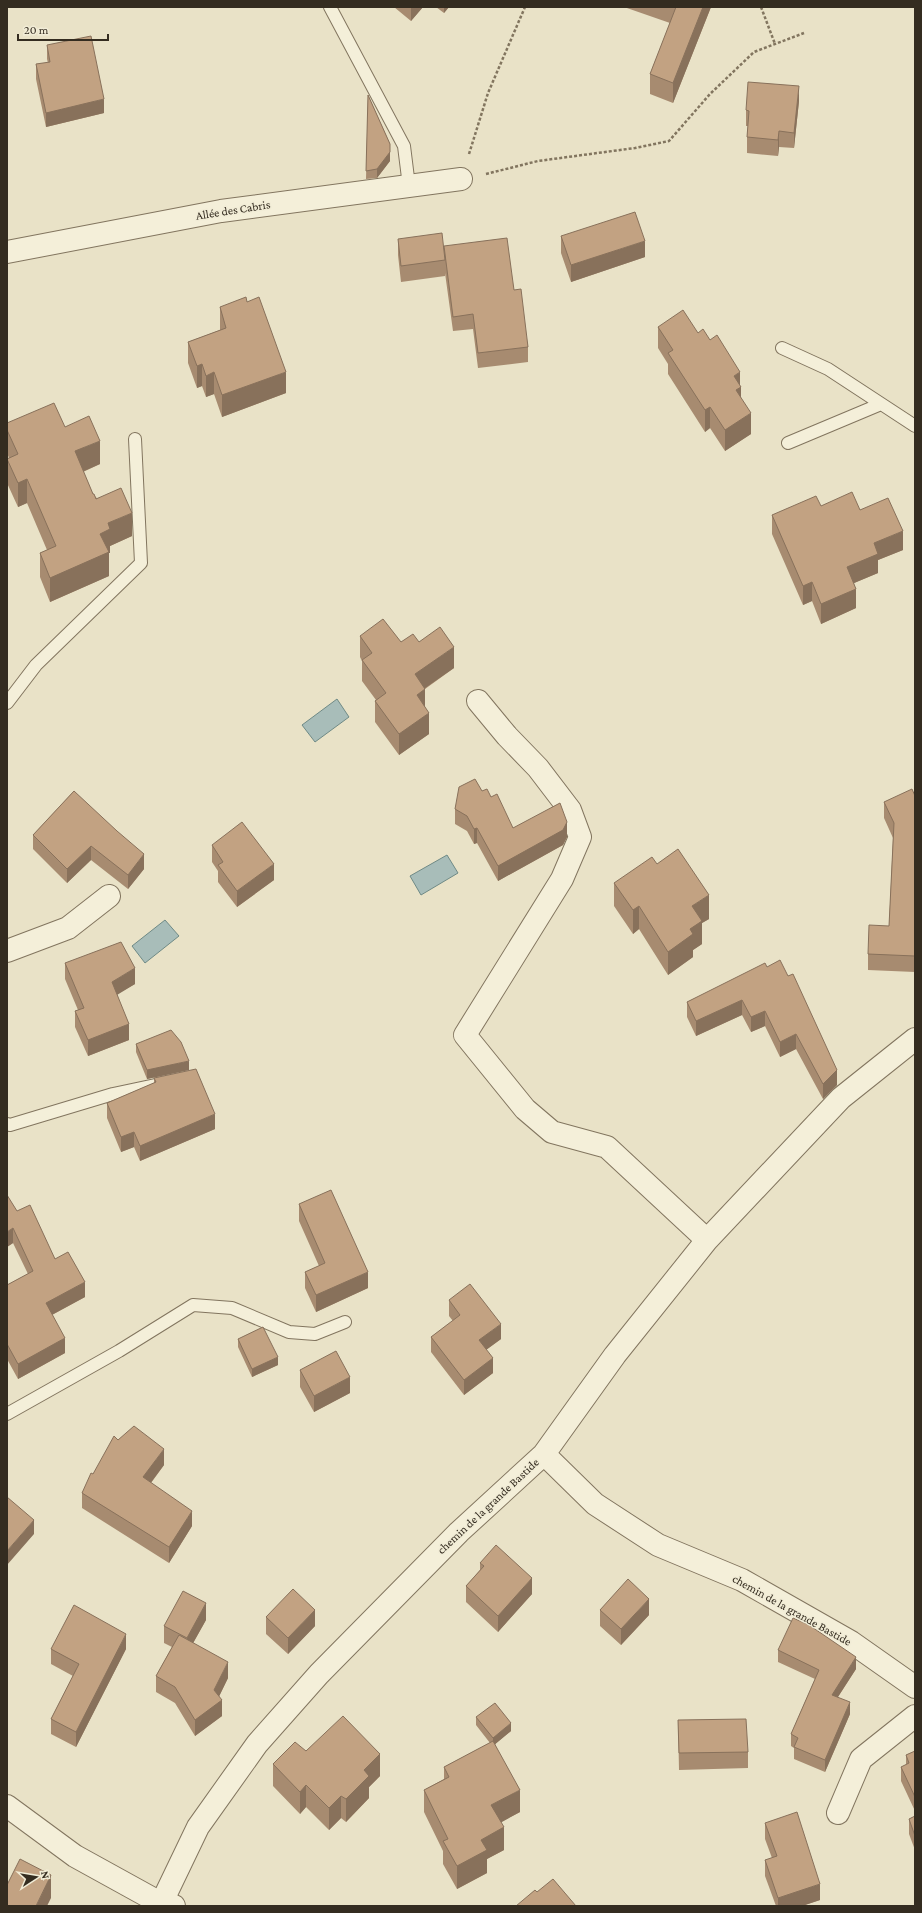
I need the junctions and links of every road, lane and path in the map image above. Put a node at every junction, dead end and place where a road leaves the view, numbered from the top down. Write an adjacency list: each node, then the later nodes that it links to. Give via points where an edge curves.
1 (330, 7): 7 (lane, via 404,146)
2 (525, 7): 6 (path, via 488,93)
3 (761, 7): 5 (path)
4 (804, 33): 5 (path)
5 (775, 44): 6 (path, via 754,52 710,94 669,141 538,162)
6 (461, 180): 7 (street, Allée des Cabris)
7 (409, 186): 8 (street, Allée des Cabris, via 221,211)
8 (7, 252)
9 (782, 348): 10 (lane, via 828,369)
10 (881, 404): 11 (lane); 13 (lane)
11 (915, 426)
12 (135, 439): 15 (lane, via 141,563 36,665)
13 (788, 443)
14 (478, 701): 21 (street, via 506,736 538,768 570,810 580,837 562,879 465,1035 525,1109 552,1132 607,1147)
15 (7, 703)
16 (109, 896): 17 (street, via 68,928)
17 (7, 951)
18 (915, 1039): 21 (street, via 841,1098)
19 (172, 1081): 20 (lane, via 113,1094)
20 (7, 1124)
21 (707, 1240): 24 (street, via 615,1354)
22 (345, 1322): 23 (lane, via 315,1334 289,1332 232,1308 193,1305 119,1351)
23 (7, 1414)
24 (544, 1454): 25 (street, chemin de la grande Bastide, via 595,1504 658,1545 742,1580 850,1642); 29 (street, chemin de la grande Bastide, via 459,1532 319,1674 257,1744 198,1827)
25 (915, 1687)
26 (915, 1716): 28 (street, via 861,1759)
27 (7, 1806): 29 (street, via 75,1856 153,1899)
28 (838, 1812)
29 (168, 1904)

